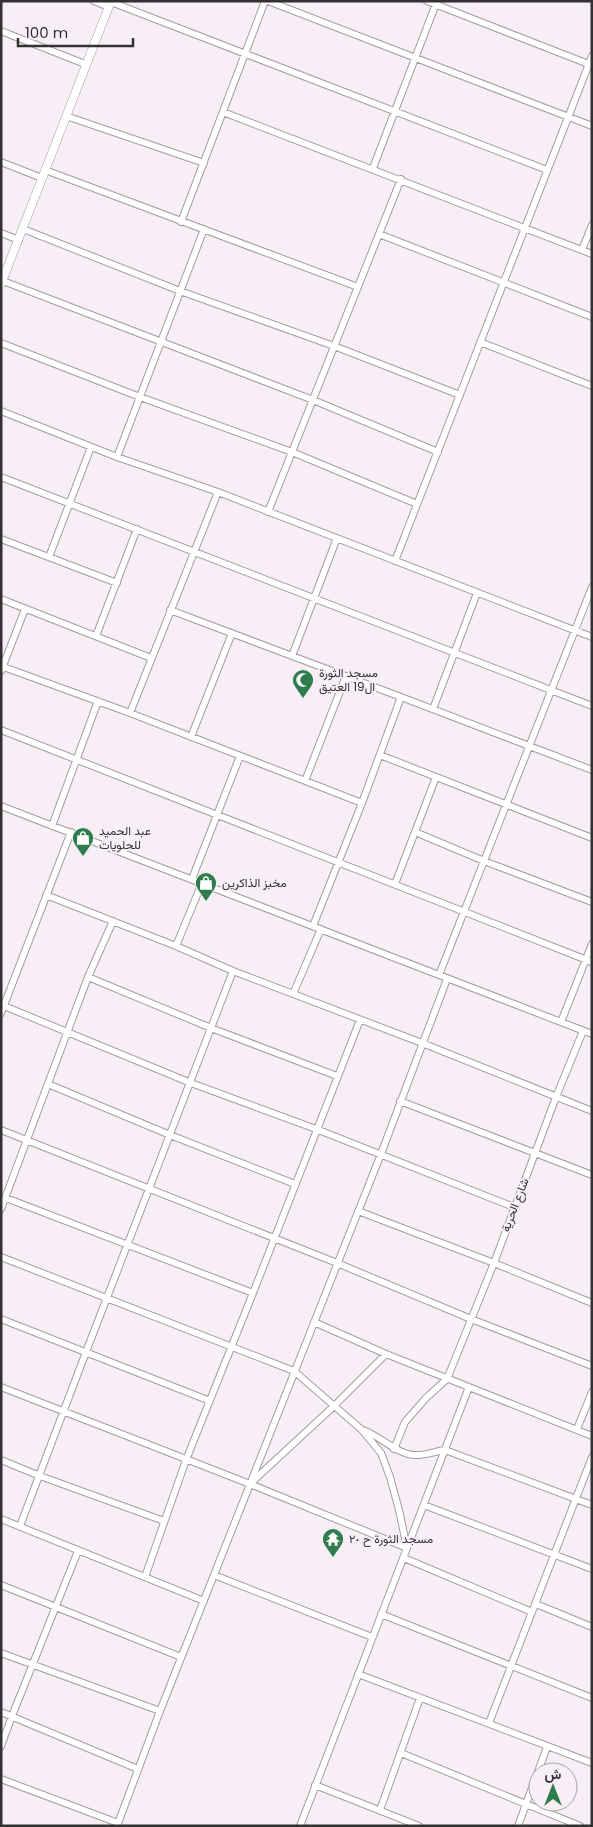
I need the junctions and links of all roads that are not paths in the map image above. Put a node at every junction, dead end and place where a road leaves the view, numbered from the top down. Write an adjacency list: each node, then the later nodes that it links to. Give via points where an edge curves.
1 (94, 1): 4 (street)
2 (266, 1): 7 (street); 9 (street)
3 (427, 1): 5 (street)
4 (110, 3): 7 (street); 10 (street)
5 (436, 3): 9 (street); 11 (street)
6 (1, 31): 10 (street)
7 (245, 55): 12 (street); 13 (street)
8 (592, 56): 11 (street)
9 (416, 58): 13 (street); 15 (street)
10 (86, 64): 14 (street)
11 (590, 65): 15 (street)
12 (223, 112): 18 (street); 19 (street)
13 (395, 112): 19 (street); 21 (street)
14 (66, 116): 18 (street); 20 (street)
15 (568, 116): 16 (street); 21 (street)
16 (592, 126)
17 (1, 162): 22 (street)
18 (204, 163): 24 (street)
19 (373, 168): 23 (street)
20 (45, 170): 22 (street); 24 (street)
21 (547, 170): 26 (street)
22 (42, 178): 27 (street)
23 (401, 179): 26 (street); 30 (street)
24 (182, 222): 28 (street)
25 (592, 224): 32 (street)
26 (525, 228): 32 (street); 34 (street)
27 (23, 229): 31 (street); 37 (street)
28 (204, 229): 36 (street); 37 (street)
29 (1, 233): 31 (street)
30 (379, 234): 34 (street); 36 (street)
31 (19, 240): 35 (street)
32 (582, 250): 33 (street)
33 (592, 254)
34 (504, 282): 38 (street); 40 (street)
35 (2, 283): 39 (street)
36 (358, 287): 42 (street)
37 (180, 291): 39 (street); 42 (street)
38 (592, 317)
39 (161, 341): 45 (street); 46 (street)
40 (480, 342): 43 (street); 44 (street)
41 (1, 343): 45 (street)
42 (334, 346): 44 (street); 46 (street)
43 (592, 386)
44 (460, 394): 50 (street)
45 (140, 397): 49 (street); 51 (street)
46 (313, 400): 49 (street); 50 (street)
47 (1, 411): 48 (street)
48 (91, 447): 51 (street); 54 (street)
49 (292, 452): 55 (street); 56 (street)
50 (438, 452): 55 (street)
51 (117, 457): 53 (street)
52 (1, 477): 54 (street)
53 (218, 492): 56 (street); 60 (street)
54 (70, 503): 57 (street); 61 (street)
55 (417, 504): 62 (street)
56 (268, 512): 58 (street)
57 (137, 529): 60 (street); 63 (street)
58 (337, 538): 62 (street); 66 (street)
59 (1, 539): 61 (street)
60 (194, 551): 66 (street); 69 (street)
61 (49, 557): 63 (street)
62 (395, 561): 65 (street)
63 (117, 583): 72 (street)
64 (592, 587): 70 (street)
65 (477, 593): 70 (street); 74 (street)
66 (314, 598): 74 (street); 75 (street)
67 (1, 599): 68 (street)
68 (25, 609): 72 (street); 77 (street)
69 (170, 610): 71 (street); 76 (street)
70 (574, 631): 73 (street); 79 (street)
71 (232, 633): 75 (street); 86 (street)
72 (96, 636): 76 (street)
73 (592, 638)
74 (455, 653): 79 (street); 83 (street)
75 (292, 656): 78 (street)
76 (151, 658): 84 (street)
77 (2, 668): 81 (street)
78 (346, 676): 80 (street); 93 (street)
79 (551, 690): 82 (street); 87 (street)
80 (401, 697): 83 (street); 88 (street)
81 (98, 701): 84 (street); 90 (street)
82 (592, 706)
83 (433, 709): 87 (street)
84 (130, 713): 86 (street)
85 (1, 730): 90 (street)
86 (192, 737): 89 (street)
87 (529, 746): 91 (street); 95 (street)
88 (380, 755): 92 (street); 94 (street)
89 (240, 756): 93 (street); 97 (street)
90 (76, 760): 97 (street); 98 (street)
91 (592, 770)
92 (436, 777): 95 (street); 100 (street)
93 (305, 781): 94 (street)
94 (362, 803): 103 (street)
95 (506, 804): 101 (street); 102 (street)
96 (1, 806): 98 (street)
97 (218, 815): 103 (street); 104 (street)
98 (52, 826): 99 (street)
99 (71, 832): 104 (street); 107 (street)
100 (415, 832): 102 (street); 106 (street)
101 (592, 838)
102 (484, 861): 108 (street); 109 (street)
103 (339, 862): 106 (street); 111 (street)
104 (192, 880): 105 (street)
105 (202, 883): 111 (street); 114 (street)
106 (395, 884): 109 (street)
107 (46, 895): 110 (street); 121 (street)
108 (592, 902)
109 (464, 911): 115 (street); 117 (street)
110 (113, 922): 114 (street); 118 (street)
111 (313, 926): 112 (street)
112 (321, 929): 117 (street); 120 (street)
113 (592, 944): 115 (street)
114 (176, 946): 116 (street)
115 (589, 961): 123 (street)
116 (234, 971): 120 (street); 124 (street)
117 (439, 975): 119 (street)
118 (88, 977): 124 (street); 126 (street)
119 (447, 979): 123 (street); 128 (street)
120 (293, 994): 122 (street)
121 (3, 1009): 126 (street)
122 (360, 1020): 128 (street); 129 (street)
123 (561, 1022): 125 (street)
124 (211, 1028): 129 (street); 130 (street)
125 (583, 1031): 127 (street); 132 (street, شارع الحرية)
126 (67, 1032): 130 (street); 131 (street)
127 (592, 1034)
128 (422, 1043): 132 (street); 133 (street)
129 (337, 1076): 135 (street)
130 (191, 1082): 135 (street); 137 (street)
131 (48, 1084): 137 (street); 138 (street)
132 (556, 1097): 134 (street); 139 (street, شارع الحرية)
133 (400, 1101): 139 (street); 140 (street)
134 (592, 1111)
135 (316, 1129): 140 (street); 142 (street)
136 (1, 1130): 138 (street)
137 (170, 1136): 142 (street); 143 (street)
138 (26, 1140): 143 (street); 144 (street)
139 (535, 1153): 141 (street); 145 (street, شارع الحرية)
140 (380, 1154): 145 (street); 147 (street)
141 (592, 1174)
142 (295, 1184): 148 (street)
143 (149, 1190): 148 (street); 149 (street)
144 (6, 1198): 146 (street); 149 (street)
145 (514, 1207): 152 (street, شارع الحرية)
146 (1, 1209)
147 (358, 1211): 151 (street); 152 (street)
148 (274, 1239): 151 (street); 153 (street)
149 (128, 1244): 153 (street); 154 (street)
150 (1, 1257): 154 (street)
151 (337, 1263): 157 (street); 158 (street)
152 (494, 1263): 155 (street); 157 (street, شارع الحرية)
153 (254, 1294): 159 (street)
154 (106, 1299): 159 (street); 160 (street)
155 (592, 1303)
156 (1, 1319): 160 (street)
157 (471, 1319): 162 (street); 164 (street, شارع الحرية)
158 (314, 1322): 161 (street); 163 (street)
159 (232, 1348): 163 (street); 168 (street)
160 (86, 1352): 168 (street); 170 (street)
161 (386, 1354): 164 (street); 169 (street)
162 (592, 1366)
163 (294, 1371): 169 (street); 180 (street)
164 (447, 1379): 166 (street); 174 (street, via 405,1422)
165 (1, 1388): 170 (street)
166 (469, 1388): 171 (street); 175 (street)
167 (592, 1392): 171 (street)
168 (210, 1401): 178 (street)
169 (334, 1406): 172 (street); 180 (street)
170 (63, 1413): 178 (street); 179 (street)
171 (577, 1429): 173 (street)
172 (362, 1430): 174 (street); 187 (street, via 386,1464)
173 (592, 1436)
174 (394, 1448): 175 (street, via 415,1456)
175 (445, 1450): 181 (street); 183 (street)
176 (592, 1457): 181 (street)
177 (1, 1460): 179 (street)
178 (186, 1460): 180 (street); 185 (street)
179 (40, 1476): 185 (street); 186 (street)
180 (250, 1484): 187 (street); 192 (street)
181 (575, 1498): 182 (street); 189 (street)
182 (592, 1504)
183 (424, 1505): 187 (street); 189 (street)
184 (1, 1519): 186 (street)
185 (164, 1520): 193 (street)
186 (20, 1526): 188 (street)
187 (407, 1548): 190 (street)
188 (78, 1551): 193 (street); 197 (street)
189 (554, 1554): 191 (street); 196 (street)
190 (404, 1558): 198 (street); 199 (street)
191 (592, 1569)
192 (214, 1575): 195 (street); 201 (street)
193 (144, 1577): 195 (street)
194 (1, 1585): 197 (street)
195 (204, 1601): 203 (street)
196 (536, 1604): 198 (street); 200 (street)
197 (56, 1606): 203 (street); 204 (street)
198 (532, 1612): 205 (street)
199 (381, 1614): 201 (street); 205 (street)
200 (592, 1627)
201 (372, 1638): 206 (street)
202 (1, 1652): 204 (street)
203 (181, 1657): 209 (street)
204 (32, 1665): 209 (street); 211 (street)
205 (511, 1666): 208 (street); 212 (street)
206 (358, 1674): 207 (street); 219 (street)
207 (420, 1698): 212 (street); 215 (street)
208 (592, 1698)
209 (160, 1711): 217 (street)
210 (1, 1712): 211 (street)
211 (12, 1716): 213 (street); 217 (street)
212 (489, 1723): 214 (street)
213 (1, 1746)
214 (547, 1747): 216 (street); 220 (street)
215 (401, 1754): 220 (street); 221 (street)
216 (592, 1763)
217 (138, 1769): 222 (street)
218 (1, 1779): 222 (street)
219 (315, 1785): 221 (street); 223 (street)
220 (526, 1803): 225 (street); 226 (street)
221 (380, 1810): 224 (street)
222 (118, 1824)
223 (300, 1826)
224 (419, 1826)
225 (518, 1826)
226 (580, 1826)

